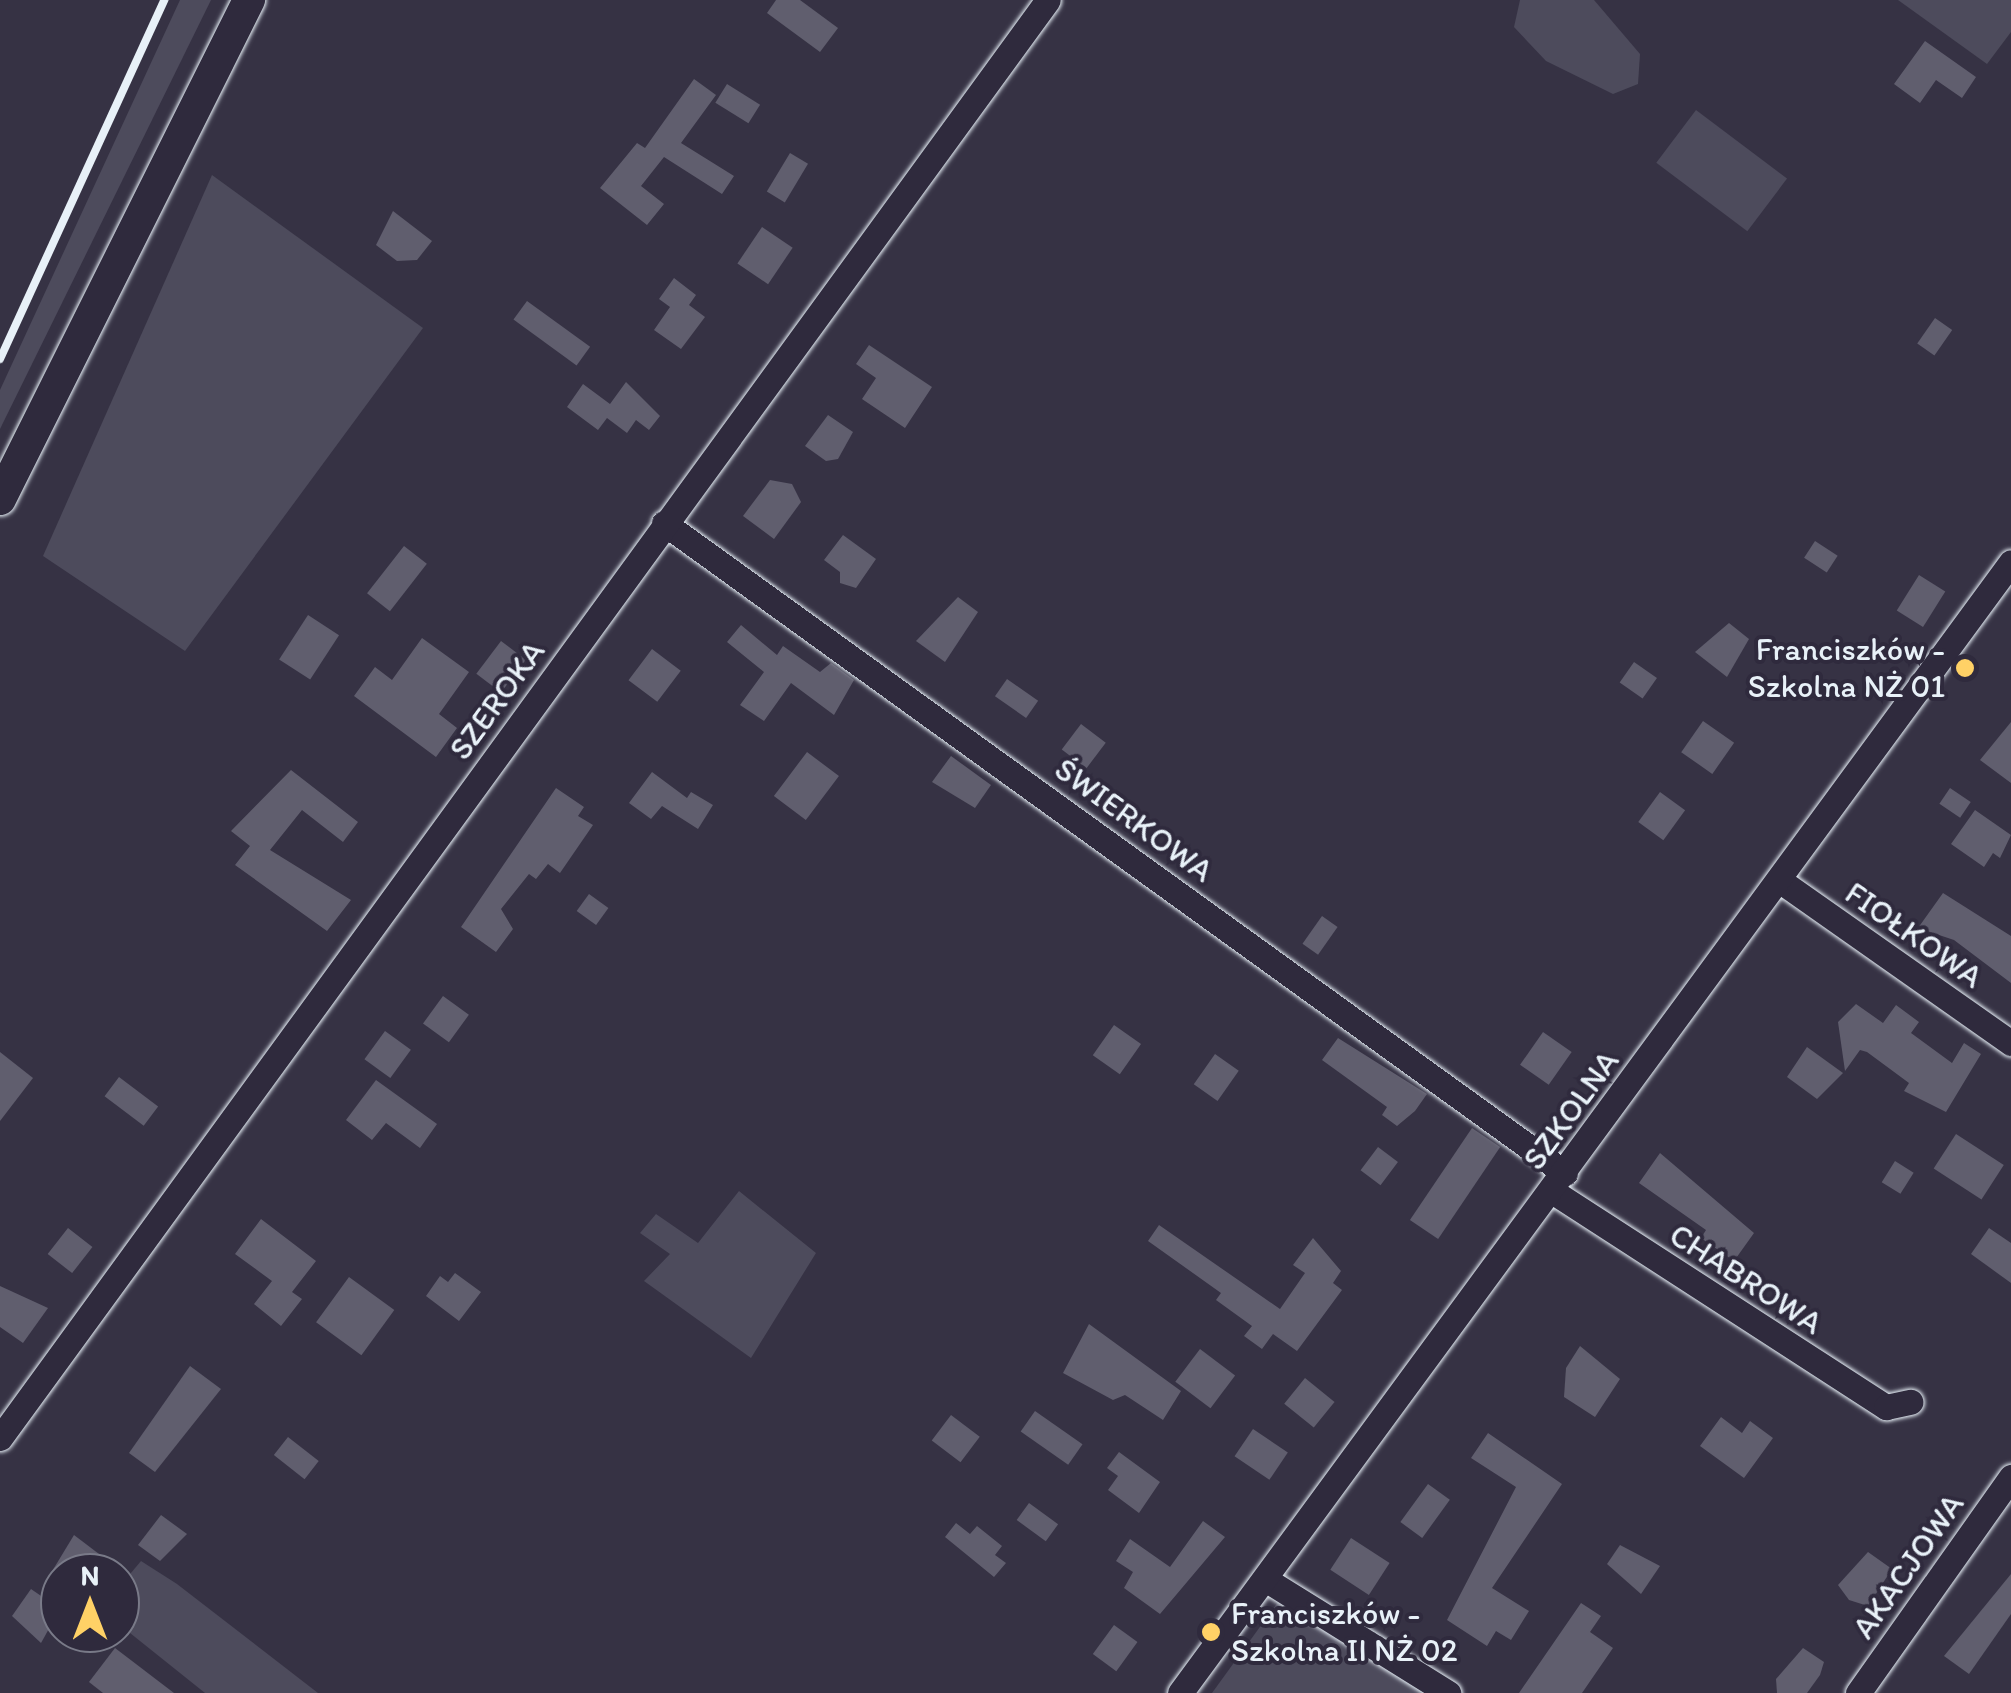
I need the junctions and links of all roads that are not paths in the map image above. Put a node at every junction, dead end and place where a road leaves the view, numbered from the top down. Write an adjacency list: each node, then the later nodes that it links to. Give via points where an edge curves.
1 (249, 0): 3 (main road)
2 (1048, 0): 4 (street, SZEROKA)
3 (0, 499)
4 (664, 523): 8 (street, ŚWIERKOWA); 10 (street, SZEROKA)
5 (2011, 562): 6 (street, SZKOLNA)
6 (1778, 880): 7 (street, FIOŁKOWA); 8 (street, SZKOLNA)
7 (2011, 1043)
8 (1558, 1182): 9 (street, CHABROWA, via 1886,1407); 12 (street, SZKOLNA)
9 (1910, 1402)
10 (0, 1438)
11 (2011, 1477): 15 (street, AKACJOWA)
12 (1265, 1579): 13 (street, SZKOLNA); 14 (street)
13 (1180, 1693)
14 (1448, 1693)
15 (1858, 1693)

